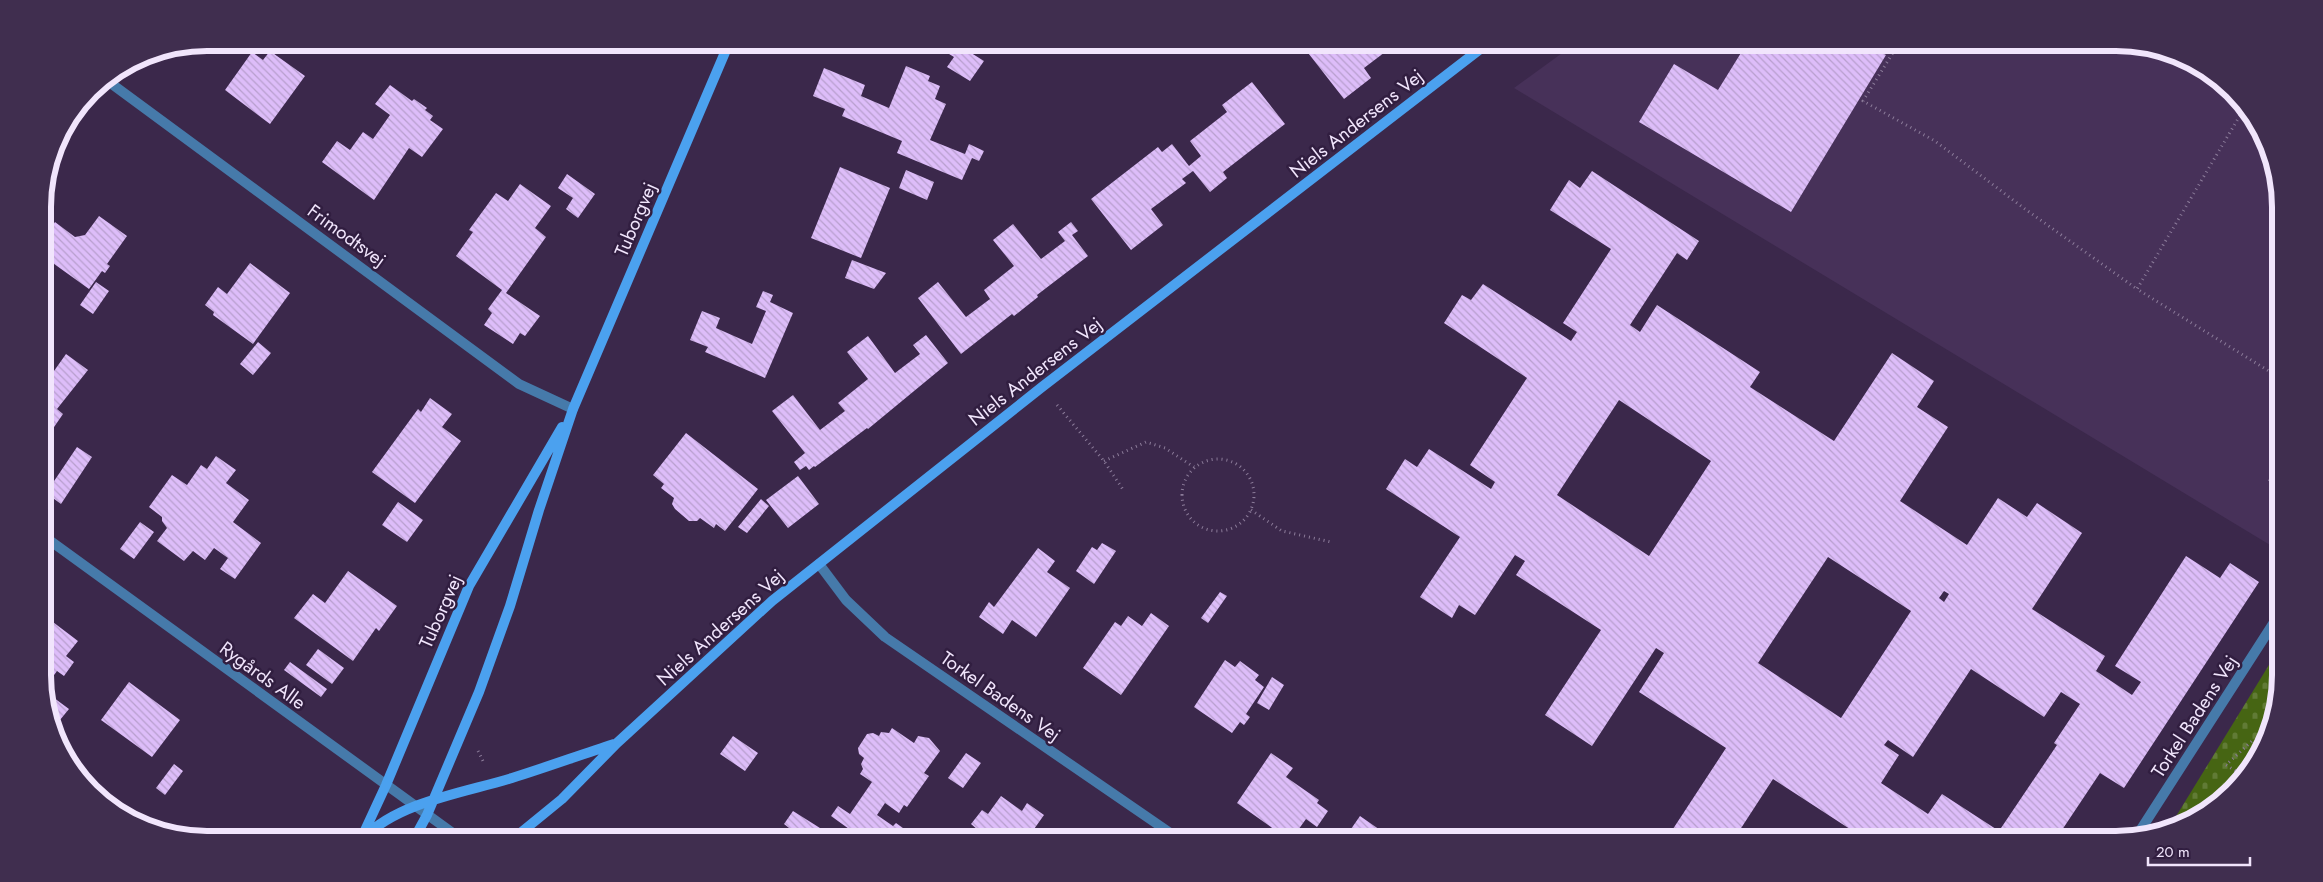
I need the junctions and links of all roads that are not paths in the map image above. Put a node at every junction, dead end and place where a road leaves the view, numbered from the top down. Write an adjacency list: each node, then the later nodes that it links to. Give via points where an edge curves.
1 (725, 51): 4 (street, Tuborgvej)
2 (1476, 51): 6 (street, Niels Andersens Vej)
3 (111, 84): 4 (street, Frimodtsvej, via 519,384)
4 (573, 409): 9 (street, Tuborgvej, via 469,586); 10 (street, Tuborgvej, via 510,606 479,692)
5 (51, 542): 9 (street, Rygårds Alle)
6 (819, 564): 8 (street, Niels Andersens Vej, via 742,626); 14 (street, Torkel Badens Vej, via 846,600 885,637)
7 (2272, 625): 13 (street, Torkel Badens Vej)
8 (617, 743): 10 (street, Niels Andersens Vej); 19 (street, Niels Andersens Vej, via 562,799)
9 (386, 785): 11 (street, Rygårds Alle); 15 (street, Tuborgvej)
10 (433, 801): 11 (street, Niels Andersens Vej); 12 (street, Tuborgvej)
11 (415, 806): 12 (street, Rygårds Alle); 16 (street, Niels Andersens Vej, via 393,815)
12 (427, 815): 17 (street, Tuborgvej); 18 (street, Rygårds Alle)
13 (2141, 828)
14 (1167, 830)
15 (366, 831)
16 (371, 831)
17 (419, 831)
18 (449, 831)
19 (524, 831)

